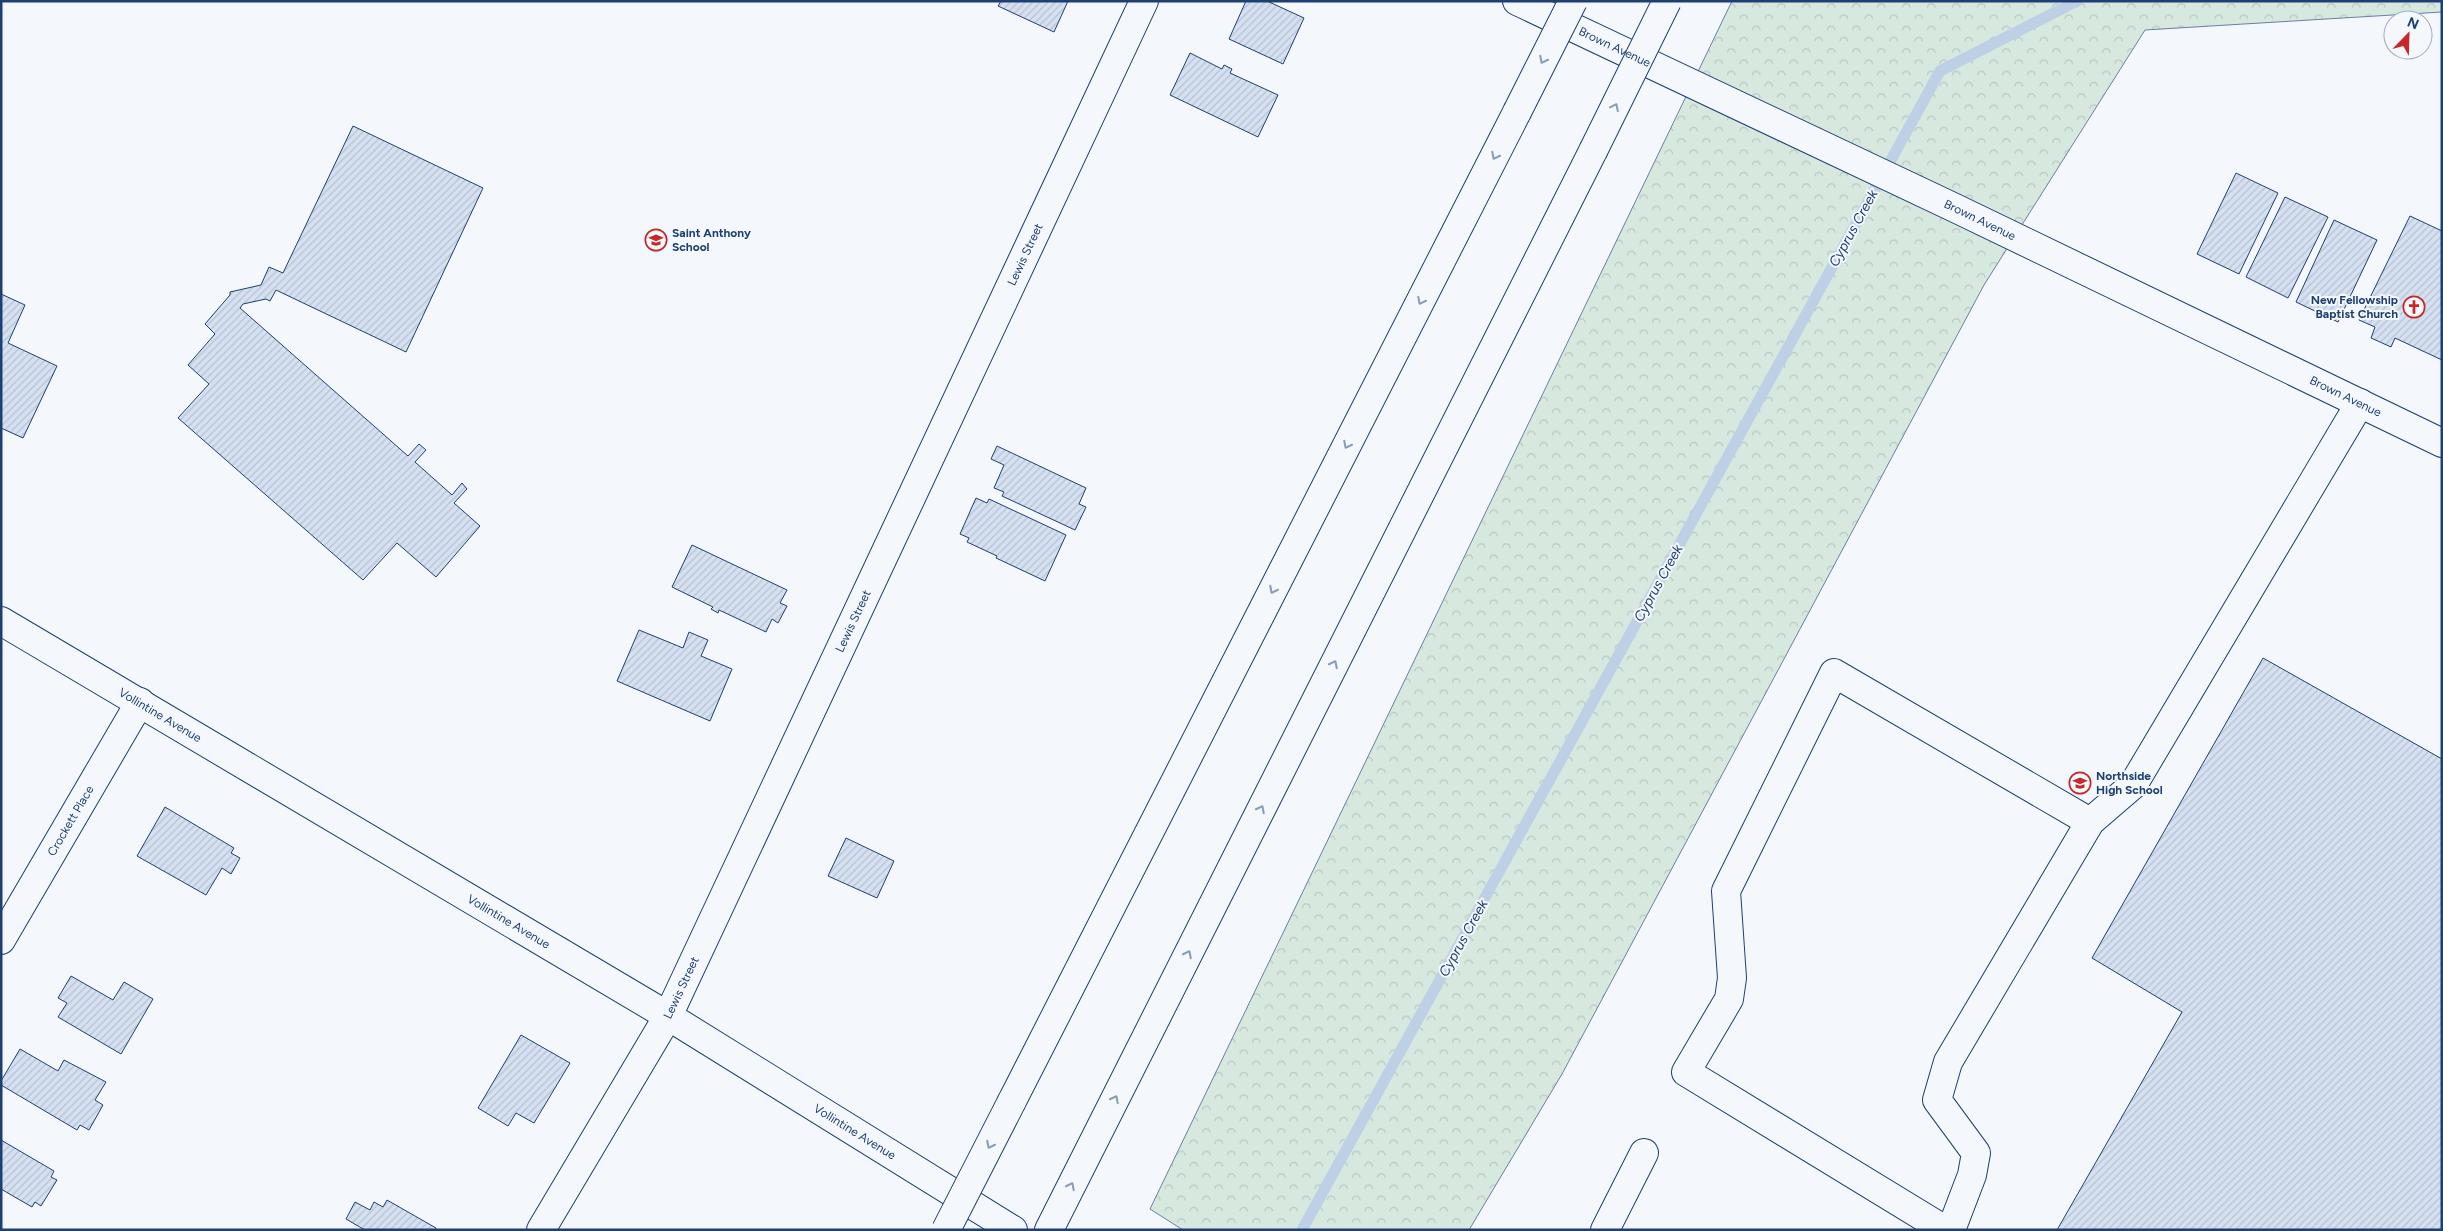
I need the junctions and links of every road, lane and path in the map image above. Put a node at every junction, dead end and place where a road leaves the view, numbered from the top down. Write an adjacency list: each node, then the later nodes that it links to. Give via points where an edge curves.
1 (1144, 1): 11 (main road, Lewis Street)
2 (1518, 1): 5 (main road, Brown Avenue)
3 (1573, 1): 14 (main road, one-way to 14, bridge)
4 (1667, 1): 16 (main road, one-way to 4, bridge)
5 (2360, 403): 6 (main road, Brown Avenue); 9 (main road, via 2133,784)
6 (2442, 442)
7 (1, 621): 8 (main road, Vollintine Avenue)
8 (140, 702): 10 (main road, Crockett Place); 11 (main road, Vollintine Avenue)
9 (2090, 822): 18 (main road, via 1834,673 1726,891 1732,978 1729,999 1686,1072); 19 (main road, via 1948,1062 1937,1100 1976,1154 1972,1175)
10 (1, 940)
11 (668, 1016): 13 (main road, Lewis Street); 15 (main road, Vollintine Avenue)
12 (1644, 1153): 17 (main road)
13 (541, 1230)
14 (946, 1230)
15 (1013, 1230)
16 (1049, 1230)
17 (1605, 1230)
18 (1945, 1230)
19 (1950, 1230)

